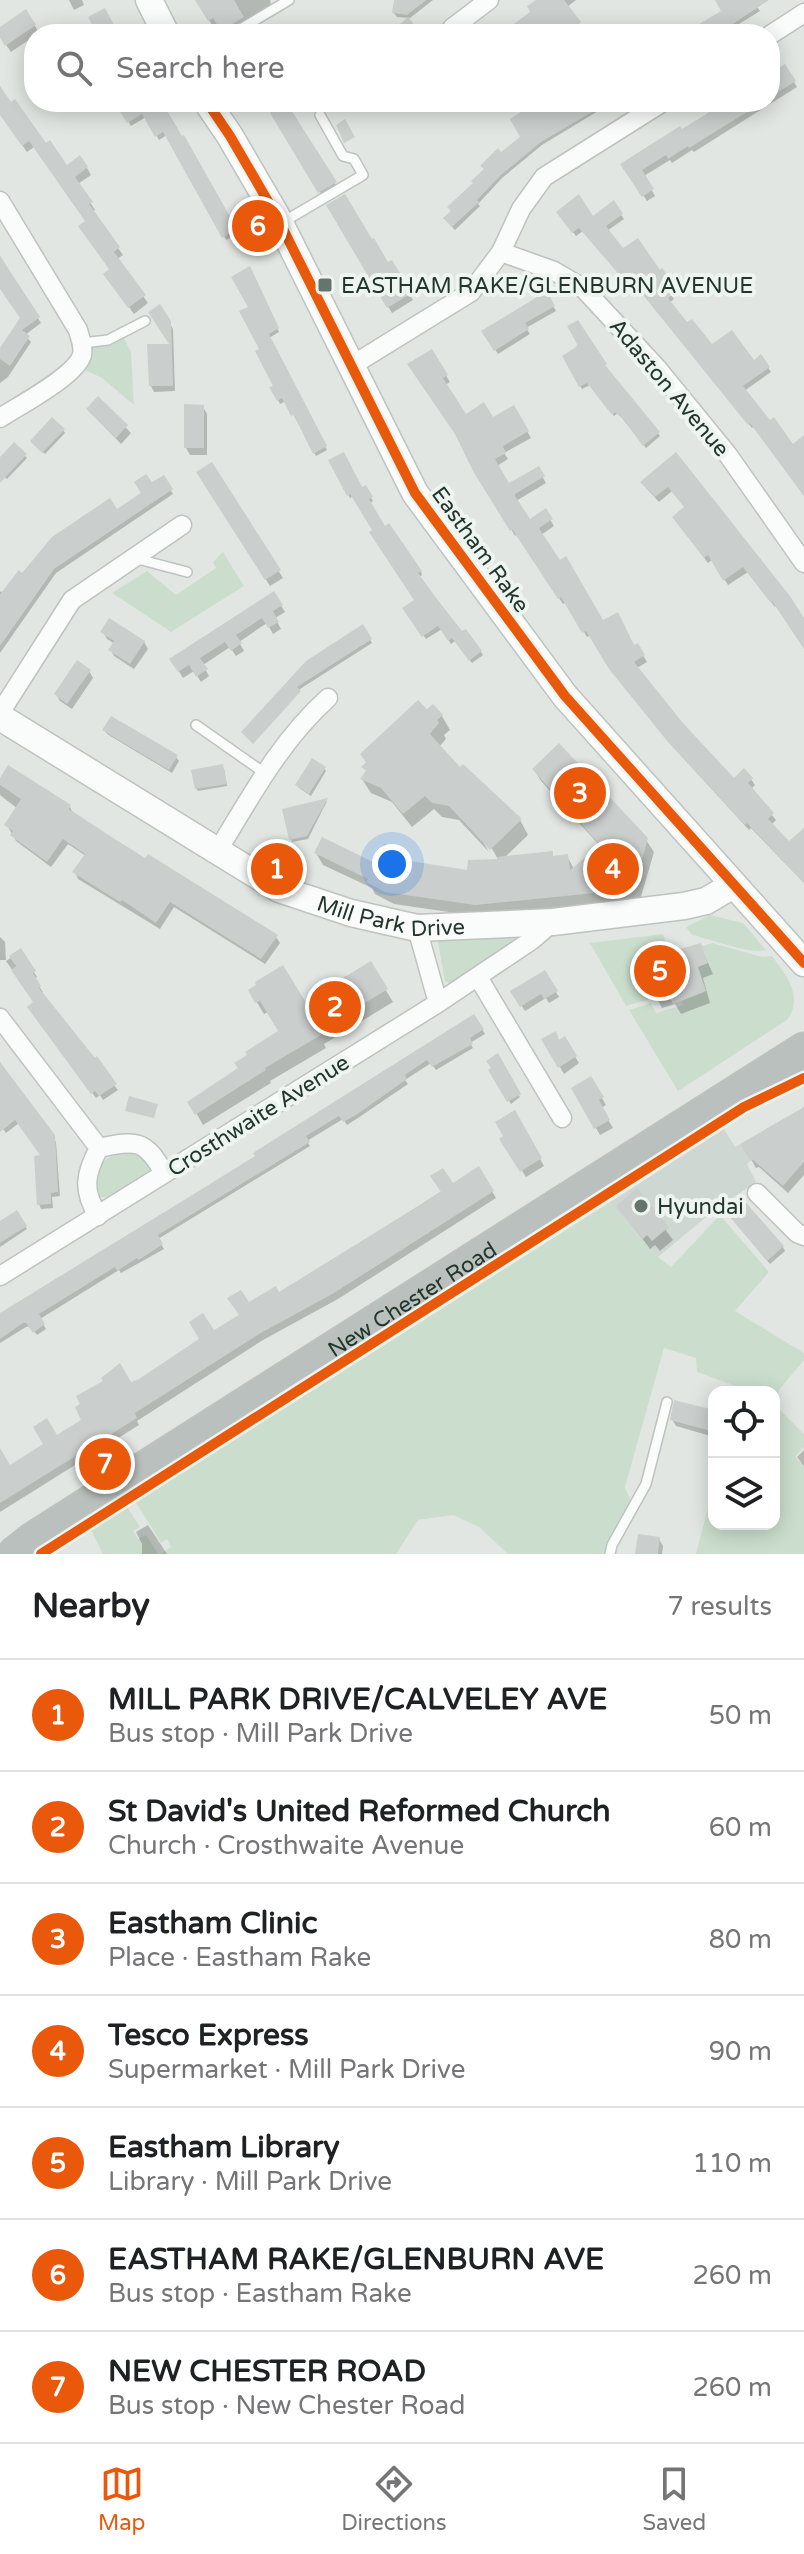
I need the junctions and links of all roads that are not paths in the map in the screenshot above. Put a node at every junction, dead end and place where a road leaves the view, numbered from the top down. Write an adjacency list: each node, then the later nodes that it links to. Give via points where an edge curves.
1 (149, 0): 6 (street)
2 (289, 0): 7 (lane)
3 (489, 0): 8 (street)
4 (794, 0): 5 (street)
5 (804, 14): 9 (street)
6 (161, 24)
7 (249, 24)
8 (457, 24)
9 (780, 29)
10 (214, 112): 14 (street, Eastham Rake)
11 (647, 112): 15 (street, via 544,177 521,209)
12 (320, 115): 14 (lane, via 343,156 354,159 363,175)
13 (0, 201): 17 (street)
14 (280, 224): 18 (street, Eastham Rake)
15 (501, 252): 18 (street, via 471,292); 22 (street, Adaston Avenue, via 583,288 728,455)
16 (145, 321): 17 (lane, via 108,340)
17 (82, 343): 19 (street, via 82,357 72,369)
18 (351, 366): 29 (street, Eastham Rake, via 415,493 474,576 565,696)
19 (0, 418)
20 (182, 525): 21 (street)
21 (134, 558): 23 (lane); 25 (street, via 72,600)
22 (804, 563)
23 (187, 572)
24 (328, 698): 27 (street, via 305,719)
25 (0, 715): 28 (street, Mill Park Drive)
26 (196, 725): 27 (lane)
27 (266, 774): 28 (street)
28 (217, 852): 31 (street, Mill Park Drive, via 279,889)
29 (733, 885): 30 (street, Mill Park Drive, via 706,901 684,906); 32 (street, Eastham Rake)
30 (553, 922): 31 (street, Mill Park Drive); 33 (street, Crosthwaite Avenue)
31 (417, 928): 34 (street)
32 (804, 963)
33 (478, 977): 34 (street, Crosthwaite Avenue); 37 (street)
34 (438, 1003): 39 (street, Crosthwaite Avenue)
35 (0, 1018): 38 (street)
36 (801, 1052): 45 (highway, New Chester Road)
37 (562, 1118)
38 (99, 1148): 39 (street, via 140,1144); 41 (street, via 86,1179)
39 (164, 1173): 41 (street, Crosthwaite Avenue)
40 (757, 1193): 42 (street)
41 (98, 1216): 43 (street, Crosthwaite Avenue)
42 (804, 1236)
43 (0, 1276)
44 (667, 1402): 47 (lane, via 646,1484)
45 (25, 1546): 46 (highway, New Chester Road)
46 (0, 1549)
47 (610, 1554)

